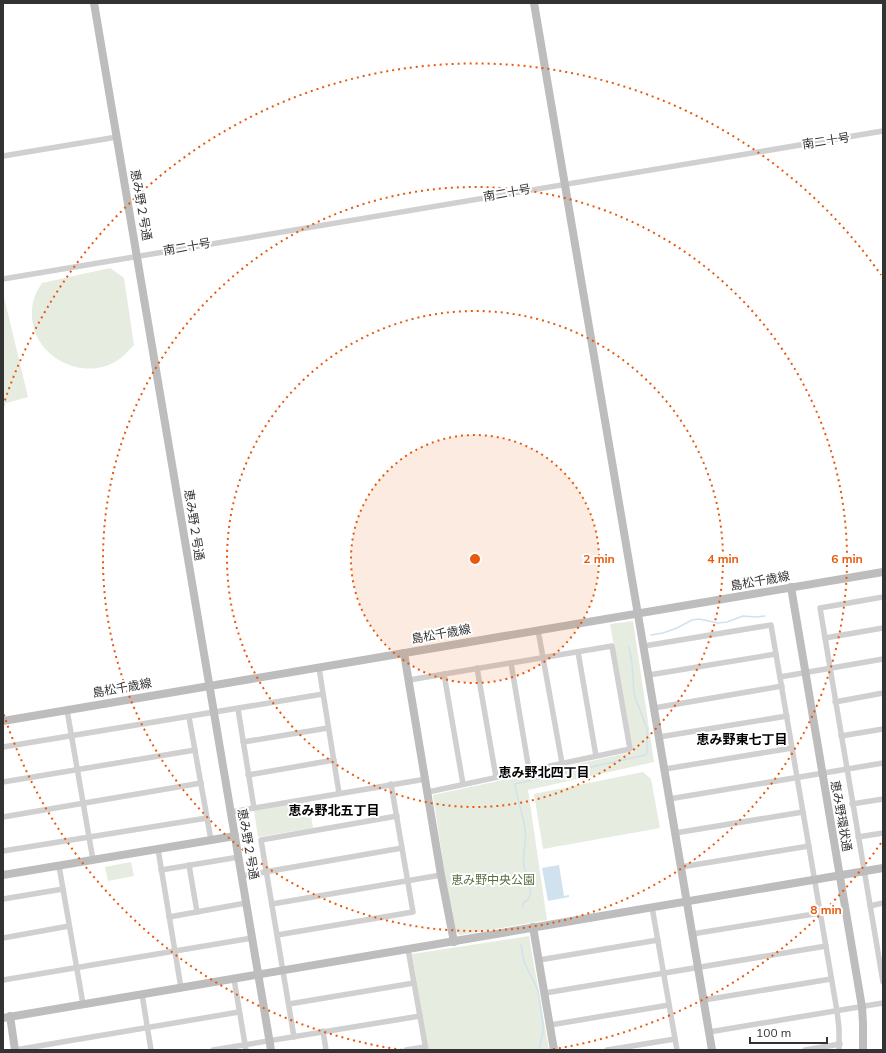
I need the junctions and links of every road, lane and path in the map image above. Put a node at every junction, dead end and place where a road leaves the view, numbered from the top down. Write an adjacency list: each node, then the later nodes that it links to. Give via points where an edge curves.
1 (94, 3): 4 (street, 恵み野２号通)
2 (534, 3): 6 (street)
3 (883, 131): 6 (street, 南二十号)
4 (113, 137): 5 (street); 7 (street, 恵み野２号通)
5 (3, 156)
6 (565, 184): 7 (street, 南二十号); 12 (street)
7 (134, 256): 8 (street, 南二十号); 31 (street, 恵み野２号通)
8 (3, 279)
9 (883, 572): 10 (street, 島松千歳線)
10 (791, 587): 12 (street, 島松千歳線); 26 (street, 恵み野環状通)
11 (883, 597): 15 (street, via 820,608)
12 (639, 614): 14 (street, 島松千歳線); 16 (street)
13 (883, 628): 15 (street)
14 (538, 630): 18 (street, 島松千歳線); 20 (street)
15 (825, 638): 25 (street)
16 (644, 646): 19 (street, via 771,625); 28 (street)
17 (578, 652): 20 (street); 52 (street); 52 (street, via 612,646 630,749)
18 (404, 653): 23 (street, 島松千歳線); 30 (street)
19 (776, 654): 28 (street); 29 (street)
20 (544, 657): 22 (street); 54 (street)
21 (883, 659): 25 (street)
22 (511, 663): 24 (street); 58 (street)
23 (319, 668): 31 (street, 島松千歳線); 33 (street)
24 (477, 668): 27 (street); 62 (street)
25 (830, 668): 26 (street); 35 (street)
26 (805, 672): 29 (street); 60 (street, 恵み野環状通)
27 (444, 674): 30 (street); 68 (street)
28 (648, 676): 36 (street)
29 (780, 676): 32 (street)
30 (409, 680): 64 (street)
31 (209, 686): 38 (street, 島松千歳線); 39 (street, 恵み野２号通)
32 (782, 686): 36 (street); 40 (street)
33 (323, 694): 37 (street); 43 (street)
34 (883, 694): 35 (street)
35 (835, 702): 46 (street)
36 (654, 708): 47 (street)
37 (238, 709): 39 (street); 48 (street)
38 (67, 710): 42 (street, 島松千歳線); 45 (street)
39 (213, 712): 41 (street); 76 (street, 恵み野２号通)
40 (787, 716): 47 (street); 50 (street)
41 (189, 717): 45 (street); 51 (street)
42 (3, 721)
43 (328, 728): 48 (street); 53 (street)
44 (883, 729): 46 (street)
45 (71, 736): 49 (street); 57 (street)
46 (841, 736): 56 (street)
47 (659, 737): 59 (street)
48 (243, 742): 61 (street)
49 (3, 748)
50 (792, 748): 59 (street); 63 (street)
51 (195, 750): 57 (street); 66 (street)
52 (596, 756): 54 (street)
53 (334, 760): 61 (street); 70 (street)
54 (562, 763): 58 (street)
55 (883, 763): 56 (street)
56 (846, 769): 60 (street); 74 (street)
57 (77, 770): 65 (street); 73 (street)
58 (529, 770): 62 (street)
59 (665, 770): 71 (street)
60 (822, 774): 63 (street); 103 (street, 恵み野環状通)
61 (248, 775): 75 (street)
62 (496, 777): 68 (street)
63 (797, 778): 71 (street); 77 (street)
64 (426, 779): 67 (street); 69 (street)
65 (3, 782)
66 (200, 783): 73 (street); 80 (street)
67 (391, 784): 70 (street); 78 (street)
68 (463, 784): 69 (street)
69 (428, 792): 101 (street)
70 (339, 793): 75 (street)
71 (669, 799): 81 (street)
72 (883, 799): 74 (street)
73 (83, 804): 79 (street); 84 (street)
74 (852, 804): 85 (street)
75 (254, 808): 76 (street)
76 (231, 812): 83 (street, 恵み野２号通)
77 (803, 812): 81 (street); 87 (street)
78 (396, 816): 89 (street); 98 (street, via 261,840)
79 (3, 817)
80 (207, 818): 84 (street); 86 (street)
81 (675, 833): 95 (street)
82 (883, 833): 85 (street)
83 (235, 836): 86 (street); 91 (street, 恵み野２号通)
84 (89, 837): 90 (street); 92 (street)
85 (858, 837): 99 (street)
86 (211, 840): 88 (street)
87 (809, 846): 95 (street); 105 (street)
88 (158, 848): 92 (street); 97 (street)
89 (402, 848): 98 (street); 104 (street)
90 (3, 852)
91 (239, 857): 93 (street); 102 (street, 恵み野２号通)
92 (93, 860): 94 (street)
93 (189, 865): 97 (street); 114 (street)
94 (59, 866): 100 (street); 106 (street)
95 (681, 867): 108 (street)
96 (883, 868): 99 (street)
97 (161, 870): 116 (street)
98 (266, 872): 102 (street); 110 (street)
99 (864, 872): 103 (street); 112 (street)
100 (3, 875)
101 (441, 875): 104 (street); 124 (street)
102 (242, 876): 109 (street, 恵み野２号通)
103 (840, 876): 105 (street); 149 (street, 恵み野環状通)
104 (407, 880): 110 (street); 120 (street, via 413,912)
105 (815, 880): 108 (street); 115 (street)
106 (63, 889): 107 (street); 117 (street)
107 (3, 899)
108 (686, 901): 113 (street); 119 (street)
109 (246, 903): 114 (street); 122 (street, 恵み野２号通)
110 (272, 904): 120 (street)
111 (883, 904): 112 (street)
112 (870, 906): 126 (street)
113 (652, 907): 118 (street); 123 (street)
114 (197, 912): 116 (street)
115 (820, 913): 119 (street); 125 (street)
116 (169, 917): 128 (street)
117 (69, 926): 121 (street); 131 (street)
118 (533, 927): 124 (street); 129 (street)
119 (692, 934): 130 (street)
120 (277, 936): 132 (street)
121 (3, 938)
122 (252, 938): 128 (street); 134 (street, 恵み野２号通)
123 (658, 940): 129 (street); 133 (street)
124 (454, 942): 127 (street)
125 (826, 946): 130 (street); 137 (street)
126 (880, 947): 135 (street)
127 (408, 949): 132 (street); 140 (street)
128 (175, 950): 131 (street); 141 (street)
129 (539, 960): 142 (street)
130 (697, 966): 133 (street); 144 (street)
131 (76, 967): 138 (street); 146 (street)
132 (283, 970): 134 (street); 147 (street)
133 (663, 973): 142 (street); 148 (street)
134 (258, 975): 136 (street); 160 (street, 恵み野２号通)
135 (882, 975): 139 (street)
136 (234, 979): 141 (street); 151 (street)
137 (832, 979): 144 (street); 150 (street)
138 (3, 980)
139 (883, 982)
140 (414, 983): 147 (street); 152 (street)
141 (181, 988): 143 (street)
142 (545, 993): 154 (street)
143 (142, 994): 146 (street); 155 (street)
144 (704, 1000): 157 (street)
145 (883, 1003): 149 (street)
146 (83, 1004): 153 (street)
147 (289, 1004): 158 (street)
148 (668, 1005): 154 (street); 159 (street)
149 (862, 1007): 150 (street); 175 (street, 恵み野環状通)
150 (837, 1011): 157 (street); 162 (street)
151 (239, 1012): 155 (street); 161 (street)
152 (420, 1016): 156 (street); 163 (street)
153 (6, 1017): 164 (street)
154 (550, 1025): 170 (street)
155 (148, 1028): 164 (street); 165 (street)
156 (323, 1032): 158 (street); 168 (street)
157 (709, 1032): 173 (street)
158 (294, 1037): 160 (street)
159 (675, 1039): 171 (street); 172 (street)
160 (270, 1040): 161 (street); 167 (street, 恵み野２号通)
161 (246, 1047): 166 (street)
162 (839, 1047): 174 (street)
163 (425, 1048): 169 (street)
164 (15, 1050)
165 (151, 1050)
166 (213, 1050)
167 (271, 1050)
168 (326, 1050)
169 (406, 1050)
170 (554, 1050)
171 (608, 1050)
172 (677, 1050)
173 (712, 1050)
174 (805, 1050)
175 (863, 1050)

